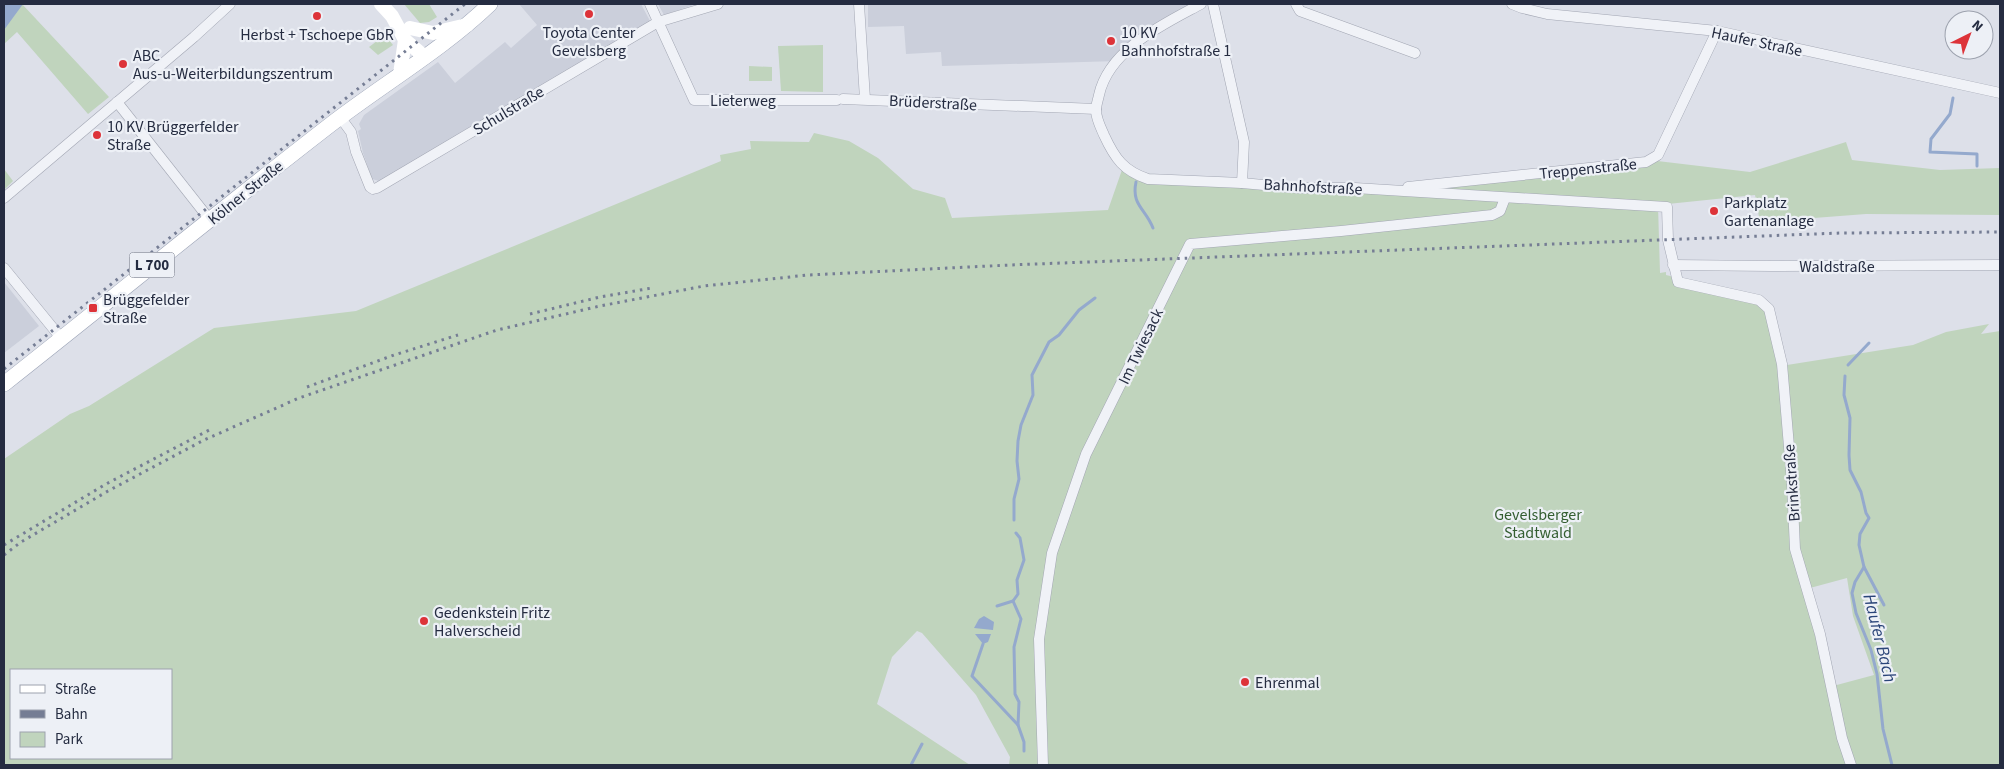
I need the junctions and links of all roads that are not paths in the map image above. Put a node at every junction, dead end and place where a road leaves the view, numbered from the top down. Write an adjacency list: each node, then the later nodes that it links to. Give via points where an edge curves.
1 (230, 4): 21 (street)
2 (381, 4): 15 (main road)
3 (490, 4): 13 (main road, Kölner Straße / L 700)
4 (650, 4): 12 (street, Lieterweg)
5 (718, 4): 12 (street, Schulstraße)
6 (859, 4): 20 (street, Brüderstraße)
7 (1201, 4): 22 (street, via 1140,38 1105,78)
8 (1213, 4): 24 (street, via 1244,142)
9 (1296, 4): 16 (street, via 1300,11)
10 (1512, 4): 11 (street, Haufer Straße)
11 (1522, 6): 14 (street, Haufer Straße, via 1547,14)
12 (658, 22): 20 (street, Lieterweg, via 694,100); 23 (street, Schulstraße, via 377,188 370,187 351,132)
13 (467, 25): 15 (main road, L 700, via 433,33); 17 (main road, Kölner Straße / L 700)
14 (1718, 32): 19 (street, Haufer Straße); 25 (street, Treppenstraße, via 1658,155 1646,162)
15 (407, 34): 17 (main road, via 419,40); 18 (main road)
16 (1414, 52)
17 (425, 57): 18 (main road, Kölner Straße / L 700)
18 (400, 74): 23 (main road, Kölner Straße / L 700)
19 (2000, 93)
20 (865, 99): 22 (street, Brüderstraße)
21 (117, 102): 26 (street); 28 (street)
22 (1096, 109): 24 (street, Bahnhofstraße, via 1112,152 1136,175 1148,179)
23 (340, 117): 28 (main road, Kölner Straße / L 700)
24 (1242, 182): 25 (street, Bahnhofstraße, via 1298,188)
25 (1380, 190): 27 (street, Bahnhofstraße)
26 (4, 198)
27 (1505, 198): 29 (street, Bahnhofstraße, via 1667,206); 34 (street, Im Twiesack, via 1500,210 1492,215 1190,244 1086,454 1052,553 1039,639)
28 (210, 220): 32 (main road, Kölner Straße / L 700)
29 (1673, 265): 30 (street, Waldstraße); 35 (street, Brinkstraße, via 1678,282 1759,300 1769,309 1782,364 1795,549 1820,634 1842,738)
30 (2000, 265)
31 (4, 268): 32 (street)
32 (61, 338): 33 (main road, Kölner Straße / L 700)
33 (4, 384)
34 (1044, 765)
35 (1851, 765)

